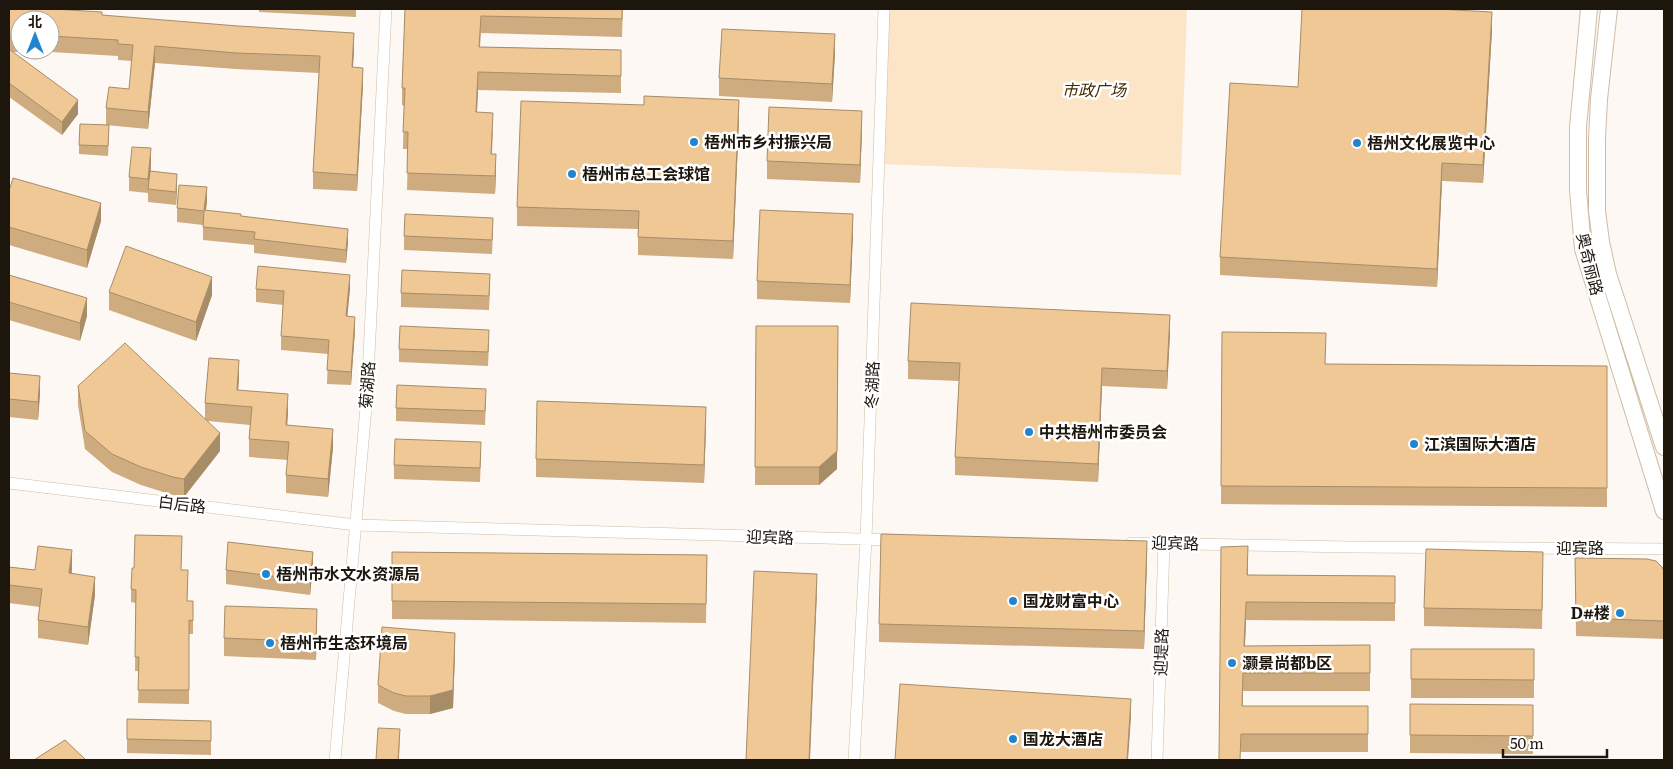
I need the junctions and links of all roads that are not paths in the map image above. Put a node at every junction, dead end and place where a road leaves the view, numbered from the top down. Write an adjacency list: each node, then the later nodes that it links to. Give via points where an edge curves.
1 (386, 9): 8 (street, 菊湖路, via 367,396)
2 (884, 9): 9 (street, 冬湖路)
3 (1589, 9): 7 (main road, 奥奇丽路, via 1578,127 1578,190 1583,249)
4 (1609, 9): 5 (main road, 奥奇丽路, via 1597,139 1601,242 1608,274)
5 (1664, 447)
6 (9, 483): 8 (street, 白后路)
7 (1664, 511)
8 (356, 525): 9 (street, 迎宾路); 14 (street, 菊湖路)
9 (866, 539): 10 (street, 迎宾路); 15 (street, 冬湖路)
10 (906, 540)
11 (1124, 543): 12 (street, 迎宾路)
12 (1164, 543): 13 (street, 迎宾路); 16 (street, 迎堤路)
13 (1664, 549)
14 (335, 760)
15 (854, 760)
16 (1158, 760)

